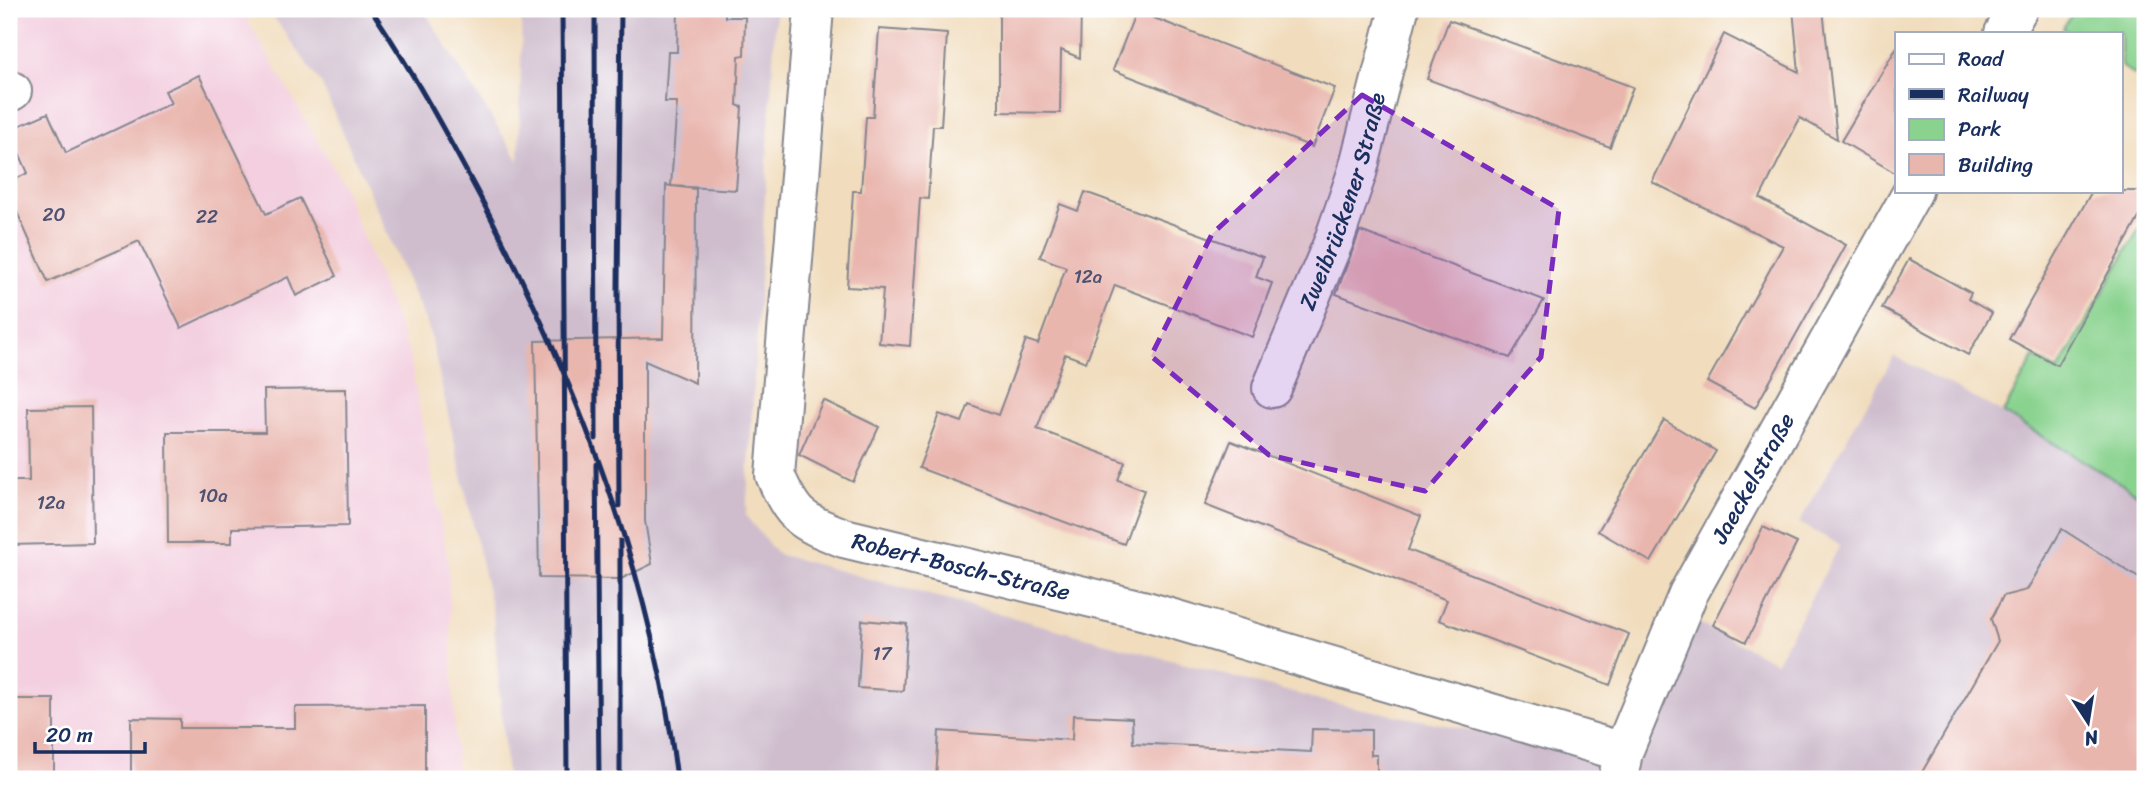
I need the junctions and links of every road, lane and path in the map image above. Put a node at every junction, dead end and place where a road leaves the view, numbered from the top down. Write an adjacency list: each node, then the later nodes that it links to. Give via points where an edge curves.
1 (814, 9): 7 (street, Robert-Bosch-Straße, via 775,475 789,506 807,523 845,538 1146,611)
2 (1399, 9): 6 (street, Zweibrückener Straße, via 1357,173)
3 (2018, 9): 4 (street)
4 (2005, 32)
5 (1912, 192): 7 (street, Jaeckelstraße, via 1688,594)
6 (1272, 388)
7 (1621, 766)

